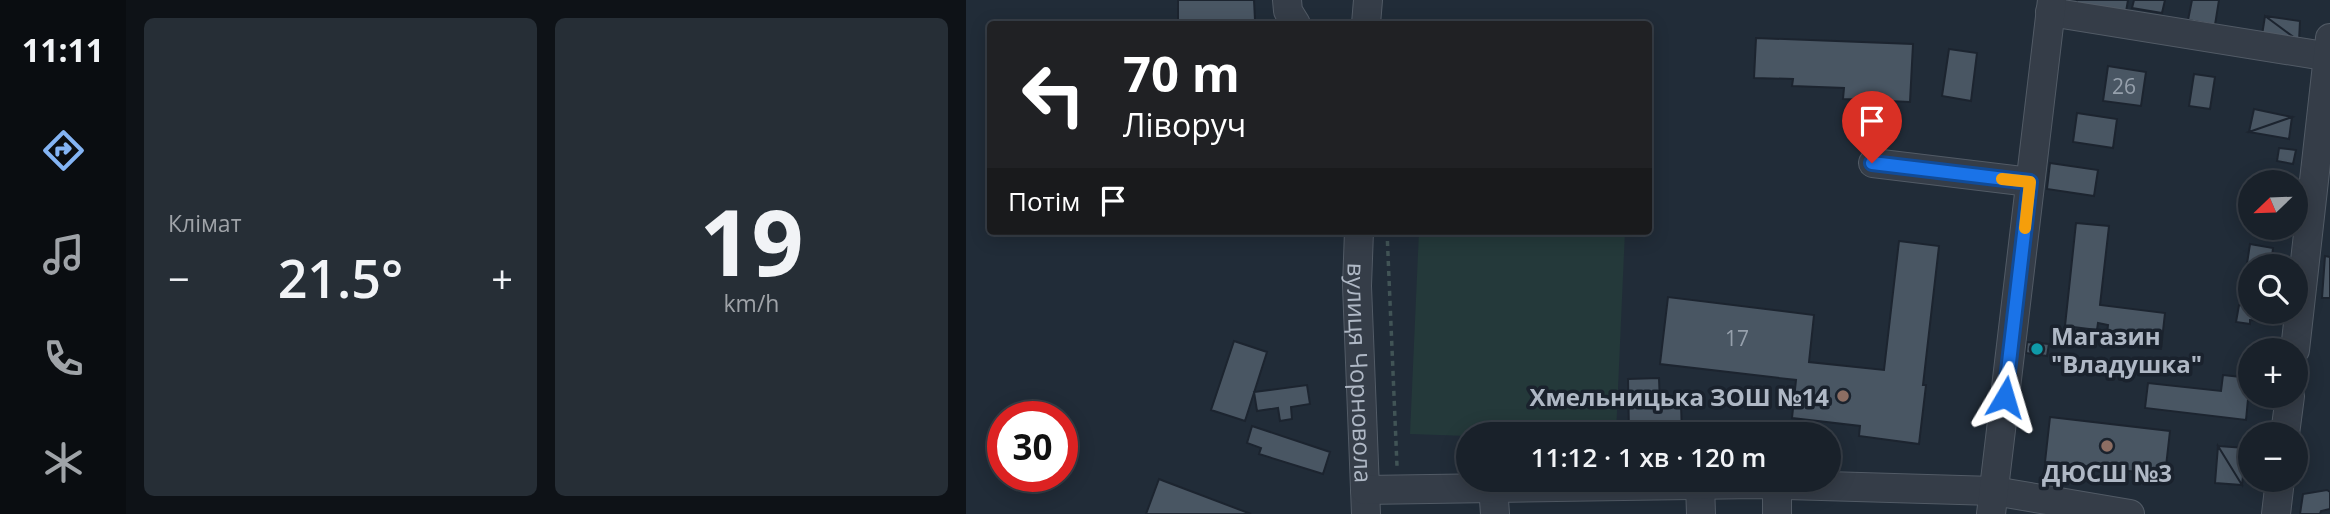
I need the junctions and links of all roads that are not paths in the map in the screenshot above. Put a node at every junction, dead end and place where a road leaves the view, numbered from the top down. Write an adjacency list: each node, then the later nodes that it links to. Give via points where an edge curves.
1 (1287, 0): 4 (street)
2 (1368, 0): 5 (street)
3 (2051, 6): 6 (street); 9 (street)
4 (1294, 21)
5 (1366, 21)
6 (2329, 51): 8 (street)
7 (1872, 163): 9 (street)
8 (2322, 178): 11 (street)
9 (2030, 182): 20 (street)
10 (1359, 235): 19 (street, вулиця Чорновола)
11 (2318, 242): 12 (street)
12 (2298, 338)
13 (1841, 490): 20 (street)
14 (1597, 492): 18 (street)
15 (1700, 492): 21 (street)
16 (1777, 492): 22 (street)
17 (2279, 492): 24 (street)
18 (1494, 500): 19 (street)
19 (1366, 502)
20 (1992, 503): 23 (street)
21 (1701, 514)
22 (1777, 514)
23 (2130, 514)
24 (2276, 514)

